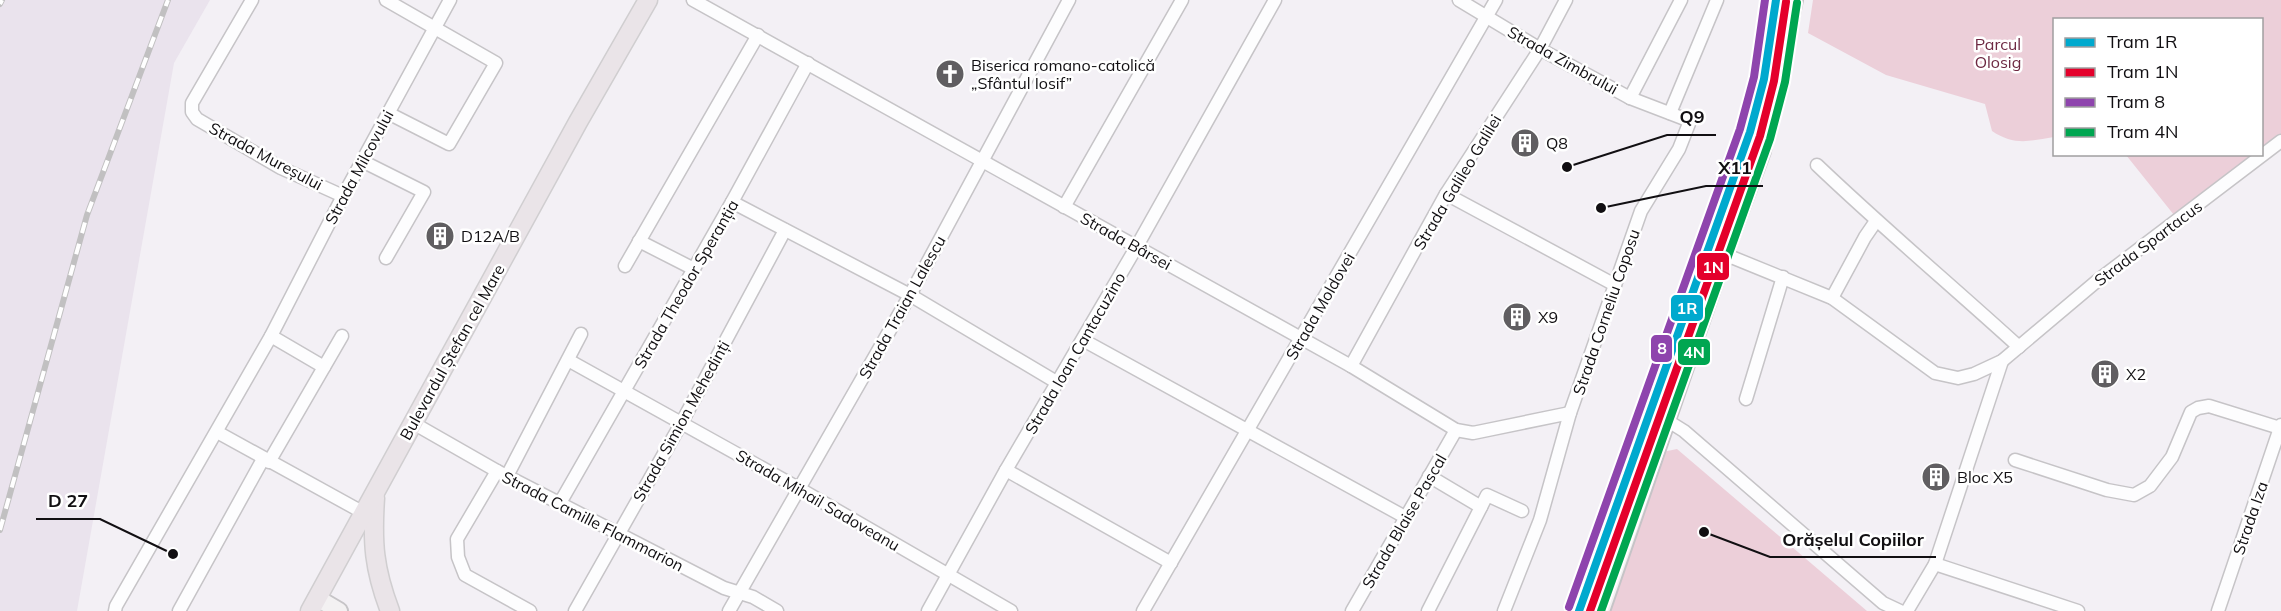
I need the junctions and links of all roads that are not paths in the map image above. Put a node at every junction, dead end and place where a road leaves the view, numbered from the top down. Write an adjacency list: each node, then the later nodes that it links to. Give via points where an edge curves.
1 (252, 0): 30 (street, Strada Mureșului, via 192,103 192,112 197,119 281,168)
2 (386, 0): 16 (street)
3 (450, 0): 16 (street, Strada Milcovului)
4 (648, 0): 61 (main road, Bulevardul Ștefan cel Mare)
5 (693, 0): 17 (street, Strada Bârsei)
6 (1069, 0): 26 (street, Strada Traian Lalescu)
7 (1182, 0): 32 (street)
8 (1275, 0): 36 (street, Strada Ioan Cantacuzino)
9 (1459, 0): 15 (street, Strada Zimbrului)
10 (1496, 0): 15 (street, Strada Moldovei)
11 (1566, 0): 18 (street, Strada Galileo Galilei)
12 (1681, 0): 20 (street)
13 (1717, 0): 22 (street)
14 (1794, 0): 37 (main road, via 1762,151)
15 (1486, 16): 18 (street, Strada Zimbrului); 48 (street, Strada Moldovei)
16 (434, 29): 21 (street, Strada Milcovului); 21 (street, via 496,63 449,144)
17 (758, 35): 19 (street, Strada Bârsei); 35 (street)
18 (1540, 49): 20 (street, Strada Zimbrului); 29 (street, Strada Galileo Galilei)
19 (808, 63): 26 (street, Strada Bârsei); 31 (street, Strada Theodor Speranția)
20 (1630, 98): 22 (street, Strada Zimbrului)
21 (388, 113): 27 (street, Strada Milcovului)
22 (1670, 113): 42 (street, Strada Corneliu Coposu, via 1690,121 1680,149 1641,211)
23 (2281, 141): 24 (street, Strada Spartacus)
24 (2263, 155)
25 (2261, 156): 50 (street, Strada Spartacus, via 2097,281)
26 (981, 160): 32 (street, Strada Bârsei); 43 (street, Strada Traian Lalescu)
27 (362, 161): 30 (street, Strada Milcovului); 38 (street, via 424,192)
28 (1817, 165): 33 (street)
29 (1446, 194): 42 (street); 53 (street, Strada Galileo Galilei)
30 (343, 196): 46 (street, Strada Milcovului)
31 (732, 202): 34 (street); 40 (street, Strada Theodor Speranția)
32 (1064, 207): 36 (street, Strada Bârsei)
33 (1876, 221): 44 (street); 50 (street)
34 (785, 231): 43 (street); 60 (street, Strada Simion Mehedinți)
35 (639, 240): 39 (street); 40 (street)
36 (1137, 246): 48 (street, Strada Bârsei); 49 (street, Strada Ioan Cantacuzino)
37 (1724, 254): 41 (street, Strada Spartacus); 59 (main road)
38 (386, 258)
39 (625, 266)
40 (694, 269): 56 (street, Strada Theodor Speranția)
41 (1783, 277): 44 (street, Strada Spartacus); 57 (street)
42 (1615, 285): 58 (street, Strada Corneliu Coposu)
43 (910, 295): 55 (street); 71 (street, Strada Traian Lalescu)
44 (1832, 298): 52 (street, Strada Spartacus, via 1935,373 1958,378)
45 (581, 334): 51 (street)
46 (270, 336): 54 (street); 65 (street, Strada Milcovului)
47 (342, 336): 54 (street)
48 (1302, 339): 53 (street, Strada Bârsei); 64 (street, Strada Moldovei)
49 (1083, 340): 55 (street, Strada Ioan Cantacuzino); 64 (street)
50 (2019, 347): 52 (street, Strada Spartacus)
51 (568, 360): 56 (street, Strada Mihail Sadoveanu); 69 (street)
52 (2002, 361): 80 (street)
53 (1351, 366): 63 (street, Strada Bârsei)
54 (324, 367): 67 (street)
55 (1058, 383): 68 (street, Strada Ioan Cantacuzino)
56 (625, 390): 60 (street, Strada Mihail Sadoveanu); 73 (street, Strada Theodor Speranția)
57 (1746, 399)
58 (1570, 413): 63 (street, via 1473,433); 97 (street, Strada Corneliu Coposu, via 1540,520)
59 (1668, 421): 98 (main road); 99 (street, via 1883,603)
60 (682, 422): 71 (street, Strada Mihail Sadoveanu); 78 (street, Strada Simion Mehedinți)
61 (413, 423): 69 (street, Strada Camille Flammarion); 72 (main road, Bulevardul Ștefan cel Mare)
62 (2280, 427): 66 (street, via 2209,406 2198,408 2191,412 2172,457 2151,486 2134,495); 102 (street, Strada Iza)
63 (1456, 430): 70 (street, Strada Blaise Pascal)
64 (1248, 431): 77 (street); 79 (street, Strada Moldovei)
65 (217, 432): 67 (street); 84 (street, Strada Milcovului)
66 (2014, 460)
67 (266, 461): 76 (street); 85 (street)
68 (1006, 470): 79 (street); 81 (street, Strada Ioan Cantacuzino)
69 (502, 474): 73 (street, Strada Camille Flammarion); 88 (street, via 457,539 458,557 465,575)
70 (1430, 476): 74 (street); 77 (street, Strada Blaise Pascal)
71 (800, 489): 81 (street, Strada Mihail Sadoveanu); 82 (street, Strada Traian Lalescu)
72 (376, 491): 76 (main road, Bulevardul Ștefan cel Mare); 87 (main road, via 375,559)
73 (560, 503): 78 (street, Strada Camille Flammarion)
74 (1481, 507): 75 (street, via 1487,495); 96 (street)
75 (1522, 511)
76 (364, 513): 83 (main road, Bulevardul Ștefan cel Mare)
77 (1405, 518): 95 (street, Strada Blaise Pascal)
78 (618, 533): 82 (street, Strada Camille Flammarion); 89 (street, Strada Simion Mehedinți)
79 (1172, 563): 94 (street, Strada Moldovei)
80 (1935, 564): 100 (street); 101 (street)
81 (950, 575): 92 (street, Strada Ioan Cantacuzino); 93 (street, Strada Mihail Sadoveanu)
82 (740, 593): 90 (street, Strada Traian Lalescu); 91 (street, Strada Camille Flammarion)
83 (314, 604): 86 (main road)
84 (115, 611)
85 (179, 611)
86 (339, 611)
87 (390, 611)
88 (530, 611)
89 (575, 611)
90 (729, 611)
91 (777, 611)
92 (928, 611)
93 (1011, 611)
94 (1143, 611)
95 (1352, 611)
96 (1428, 611)
97 (1504, 611)
98 (1601, 611)
99 (1900, 611)
100 (1907, 611)
101 (2078, 611)
102 (2218, 611)

